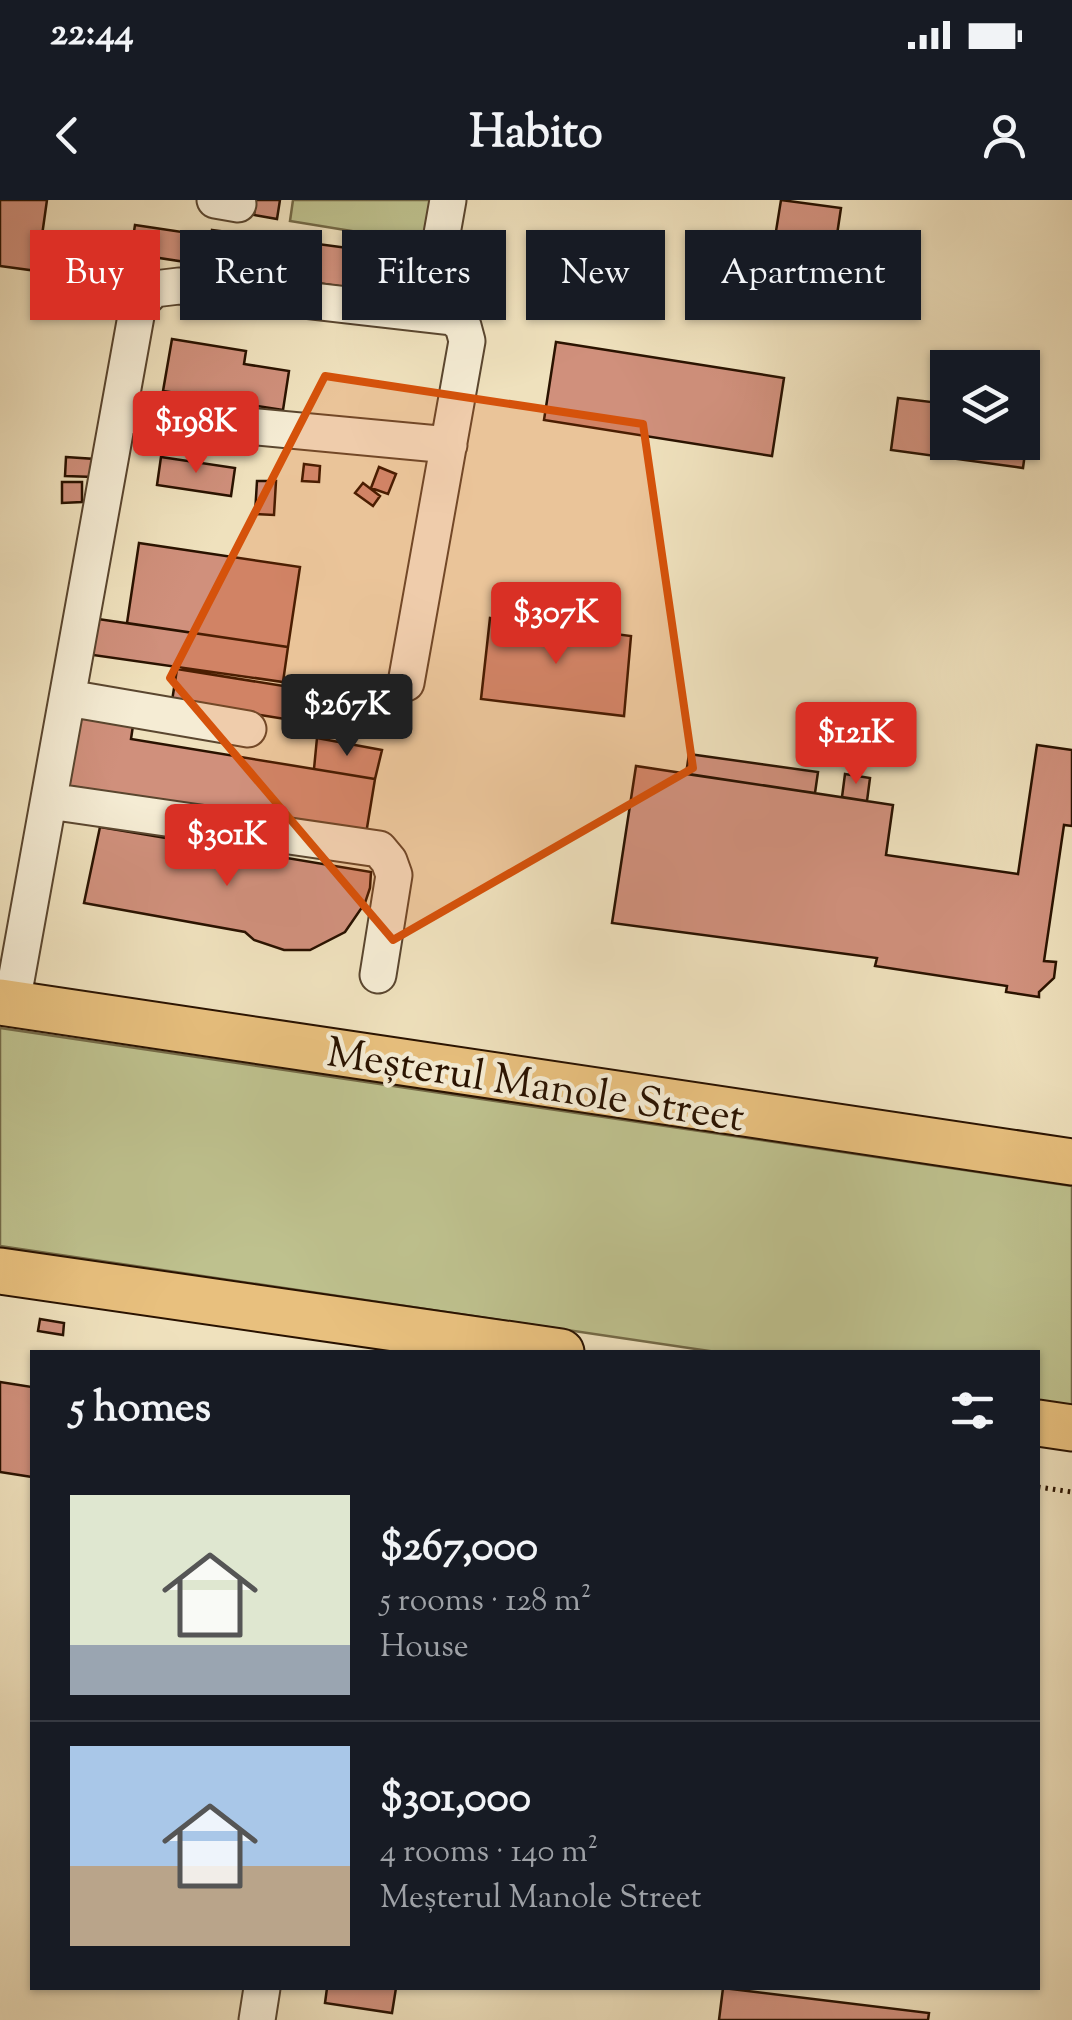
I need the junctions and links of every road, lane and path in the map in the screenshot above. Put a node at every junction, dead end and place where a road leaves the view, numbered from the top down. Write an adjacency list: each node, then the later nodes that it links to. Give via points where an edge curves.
1 (448, 200): 2 (lane)
2 (443, 230)
3 (119, 414): 4 (lane); 4 (lane, via 138,305 154,289 179,286 453,316 467,342); 6 (lane)
4 (448, 445): 5 (lane)
5 (406, 683)
6 (68, 698): 7 (lane); 8 (lane)
7 (248, 728)
8 (49, 801): 9 (lane, via 378,849 394,876); 10 (lane)
9 (378, 975)
10 (6, 1002): 11 (main road, Meșterul Manole Street)
11 (1072, 1162)
12 (0, 1271): 13 (main road)
13 (364, 1338): 14 (main road)
14 (532, 1350)
15 (1040, 1423): 16 (main road)
16 (1072, 1428)
17 (1040, 1487): 18 (path)
18 (1072, 1492)
19 (262, 1990): 20 (lane)
20 (257, 2020)

